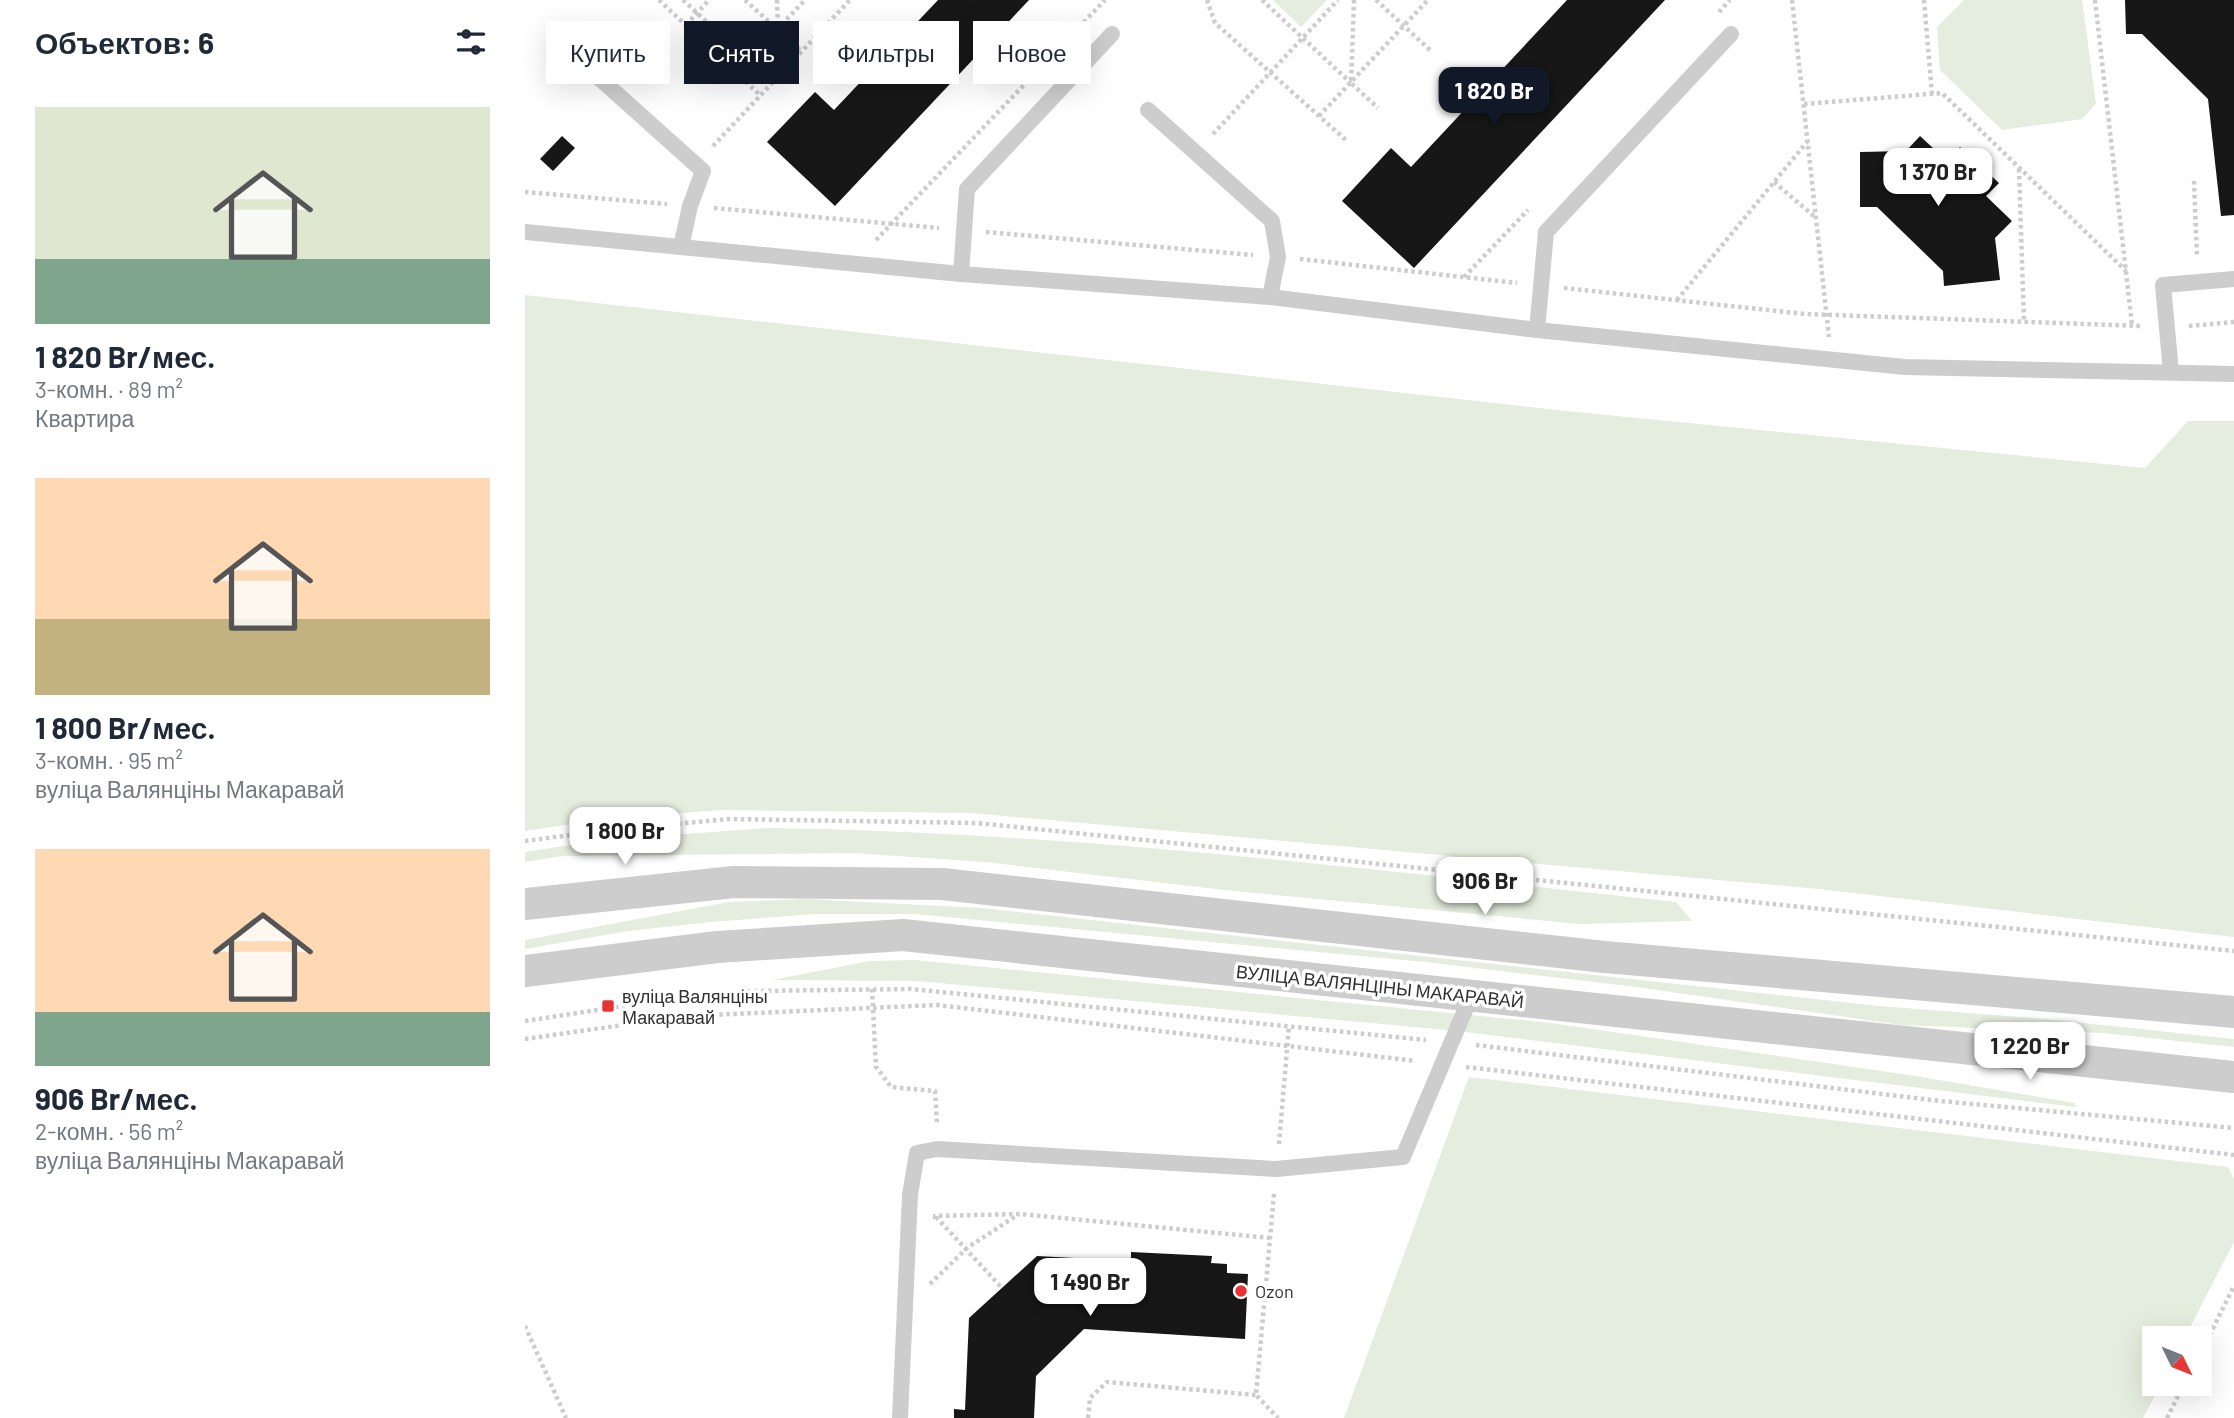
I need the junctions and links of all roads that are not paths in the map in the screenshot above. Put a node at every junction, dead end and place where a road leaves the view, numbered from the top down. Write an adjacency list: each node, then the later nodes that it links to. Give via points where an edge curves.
1 (1112, 34): 7 (lane, via 967,189)
2 (1731, 34): 10 (lane, via 1546,232)
3 (606, 84): 6 (lane, via 703,171)
4 (1148, 110): 9 (lane, via 1272,221 1278,257)
5 (525, 232): 6 (lane)
6 (681, 247): 7 (lane)
7 (961, 274): 9 (lane)
8 (2234, 279): 11 (lane, via 2162,285)
9 (1270, 297): 10 (lane)
10 (1537, 330): 11 (lane, via 1905,367)
11 (2171, 372): 12 (lane)
12 (2234, 374)
13 (525, 904): 16 (street, via 734,882 942,884 1605,957)
14 (525, 971): 15 (street, ВУЛІЦА ВАЛЯНЦІНЫ МАКАРАВАЙ, via 717,947 903,935)
15 (1471, 996): 17 (street, ВУЛІЦА ВАЛЯНЦІНЫ МАКАРАВАЙ); 18 (lane, via 1403,1157 1276,1168 937,1149 917,1153 910,1195)
16 (2234, 1012)
17 (2234, 1077)
18 (900, 1418)

